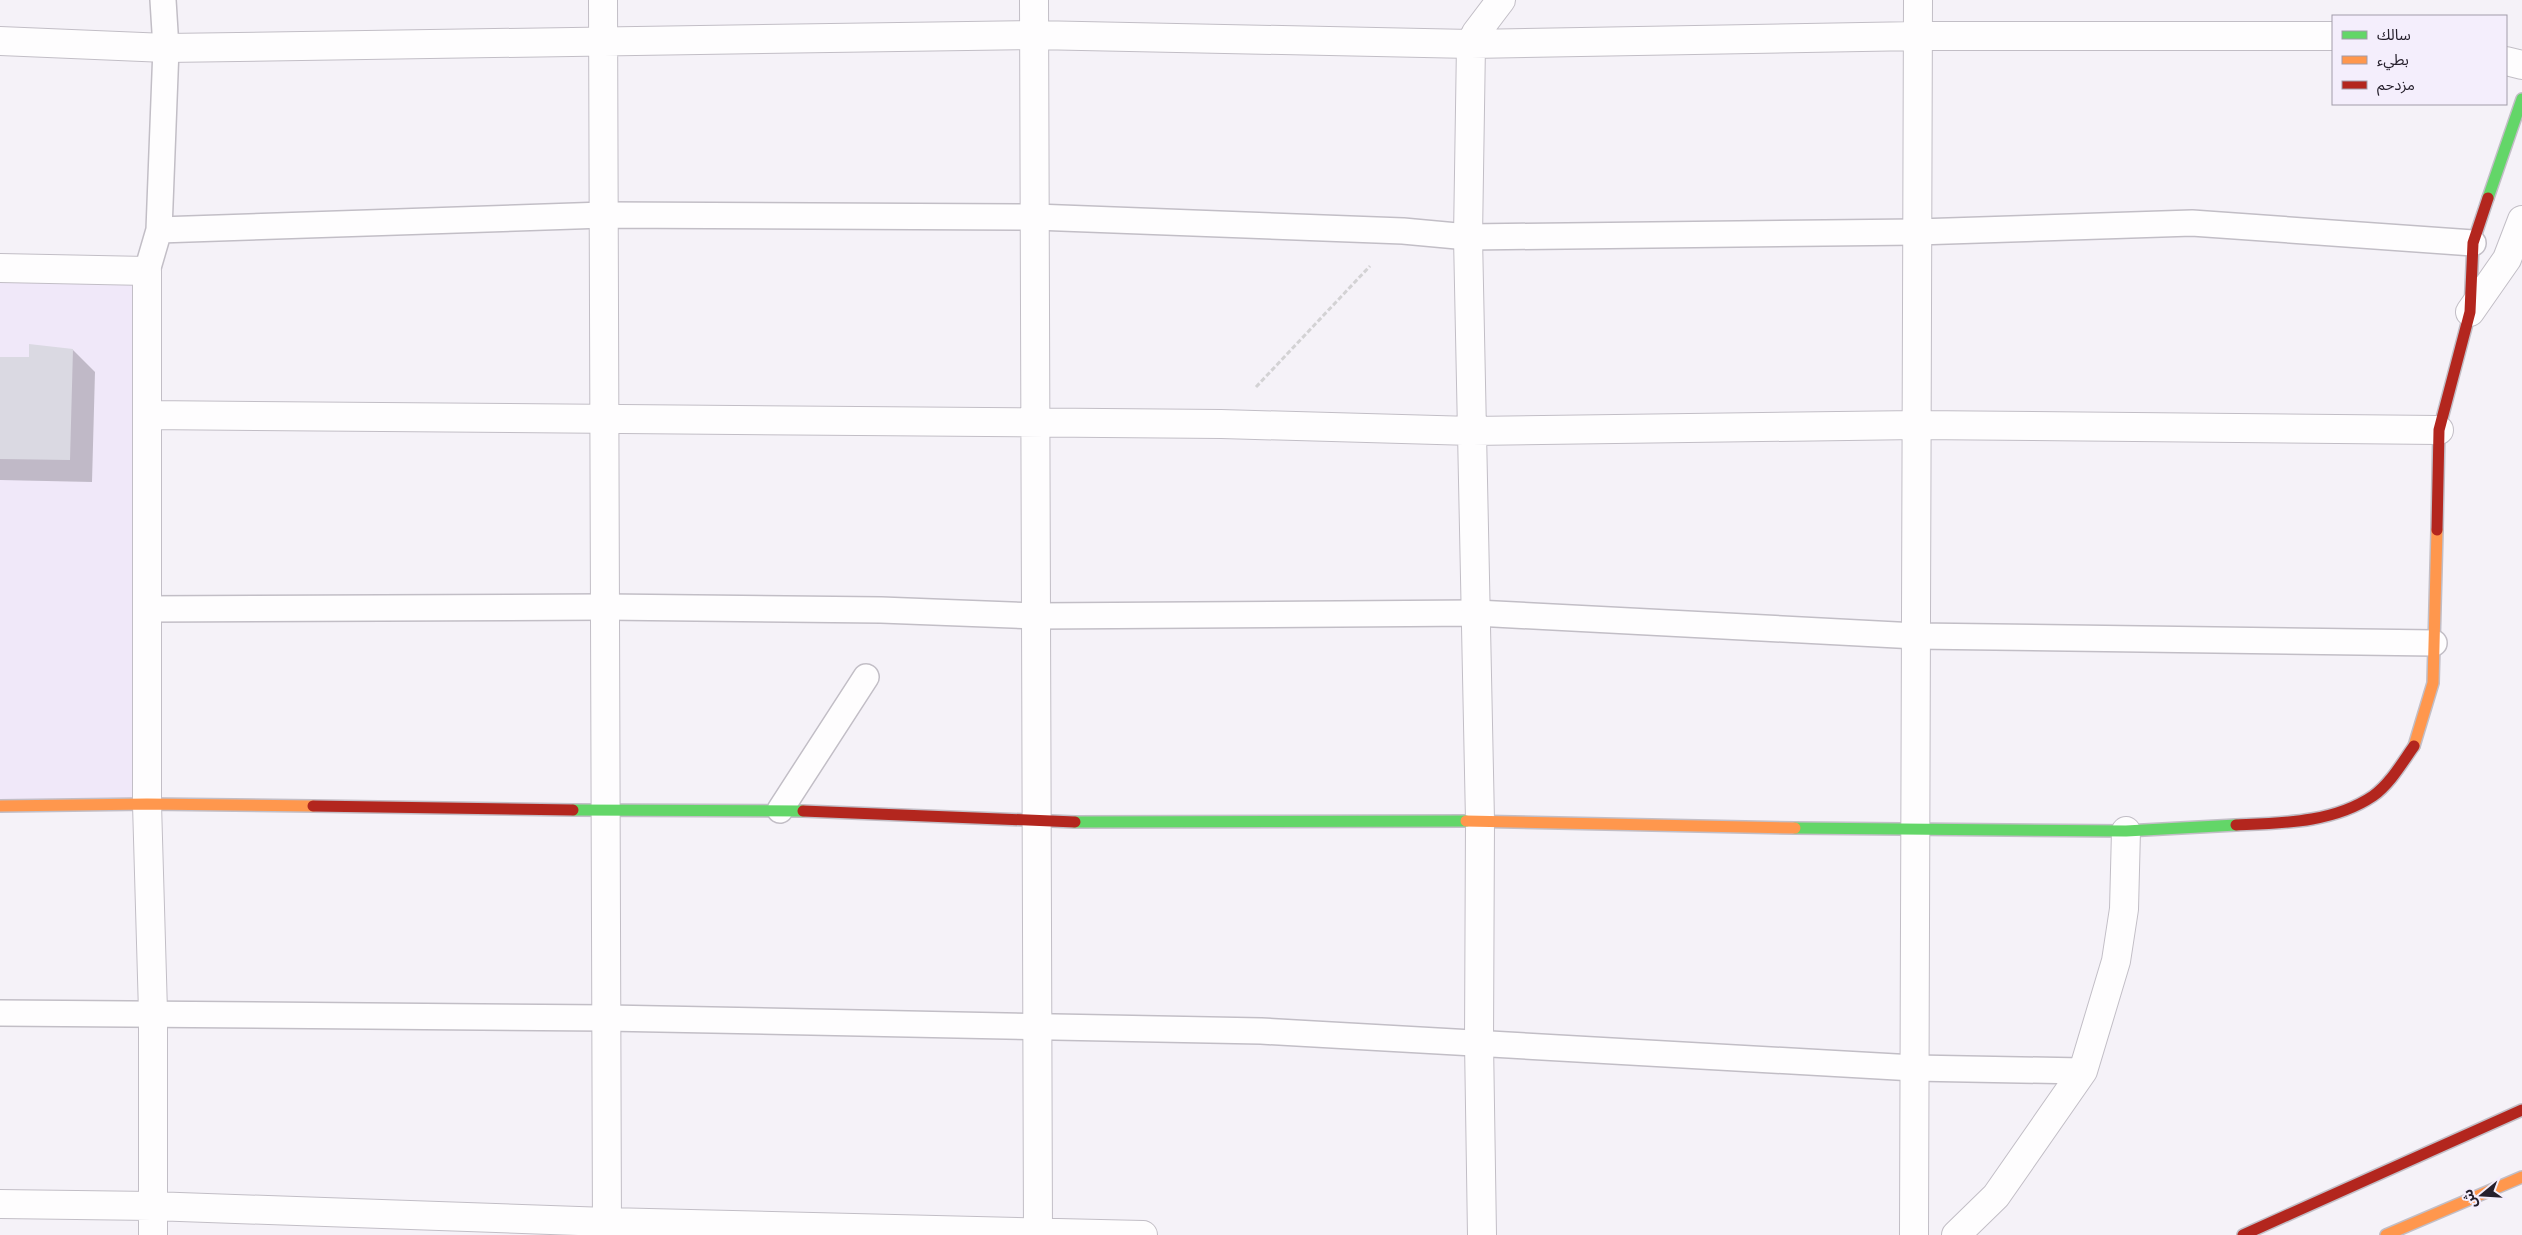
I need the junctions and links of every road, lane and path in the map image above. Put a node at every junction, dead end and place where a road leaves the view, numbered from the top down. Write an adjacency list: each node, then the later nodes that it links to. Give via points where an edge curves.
1 (163, 0): 12 (lane)
2 (604, 0): 10 (street)
3 (1034, 0): 6 (street)
4 (1501, 0): 11 (street)
5 (1918, 0): 7 (street)
6 (1034, 35): 10 (street); 11 (street); 17 (street)
7 (1918, 36): 8 (street); 11 (street); 21 (street)
8 (2332, 36)
9 (0, 41): 12 (street)
10 (604, 42): 12 (street); 16 (street)
11 (1471, 44): 22 (street)
12 (166, 48): 19 (lane)
13 (2507, 61): 14 (street)
14 (2522, 65)
15 (2522, 99): 23 (main road)
16 (604, 215): 17 (lane); 19 (lane); 28 (street)
17 (1035, 217): 20 (lane); 29 (street)
18 (2522, 220): 26 (street, via 2507,259)
19 (159, 230): 25 (lane)
20 (1403, 231): 22 (lane); 30 (path)
21 (1917, 232): 22 (lane); 23 (lane, via 2192,223); 31 (street)
22 (1468, 237): 33 (street)
23 (2473, 243): 26 (main road)
24 (0, 268): 25 (street)
25 (147, 271): 27 (street)
26 (2470, 312): 32 (main road)
27 (147, 415): 28 (street); 35 (street)
28 (605, 421): 29 (street); 34 (street)
29 (1035, 422): 30 (street); 37 (street)
30 (1221, 424): 33 (street)
31 (1917, 425): 32 (street); 33 (street); 38 (street)
32 (2440, 430): 39 (main road)
33 (1472, 431): 36 (street)
34 (605, 607): 35 (lane); 37 (lane, via 881,610); 43 (street)
35 (147, 609): 41 (street)
36 (1476, 613): 37 (lane); 38 (lane); 45 (street)
37 (1036, 616): 46 (street)
38 (1916, 636): 39 (lane); 47 (street)
39 (2434, 642): 48 (main road, via 2433,683 2416,744 2395,774 2373,796 2339,812 2303,822)
40 (866, 677): 44 (lane)
41 (147, 804): 42 (main road); 43 (main road); 49 (street)
42 (0, 806)
43 (606, 810): 44 (main road); 51 (street)
44 (780, 810): 46 (main road)
45 (1480, 820): 46 (main road); 47 (main road); 53 (street)
46 (1037, 822): 52 (street)
47 (1915, 830): 48 (main road); 54 (street)
48 (2126, 831): 55 (street, via 2124,909 2116,961)
49 (153, 1012): 50 (lane); 51 (lane); 59 (street)
50 (0, 1013)
51 (607, 1018): 52 (lane); 60 (street)
52 (1037, 1028): 53 (lane, via 1261,1032); 61 (street)
53 (1479, 1042): 54 (lane); 64 (street)
54 (1914, 1068): 55 (lane); 65 (street)
55 (2083, 1071): 66 (street, via 1996,1196)
56 (2522, 1110): 67 (main road)
57 (2522, 1177): 68 (main road)
58 (0, 1204): 59 (street)
59 (152, 1206): 60 (street); 62 (street)
60 (607, 1228): 61 (street)
61 (1038, 1234): 63 (street)
62 (153, 1235)
63 (1143, 1235)
64 (1482, 1235)
65 (1914, 1235)
66 (1956, 1235)
67 (2243, 1235)
68 (2386, 1235)

